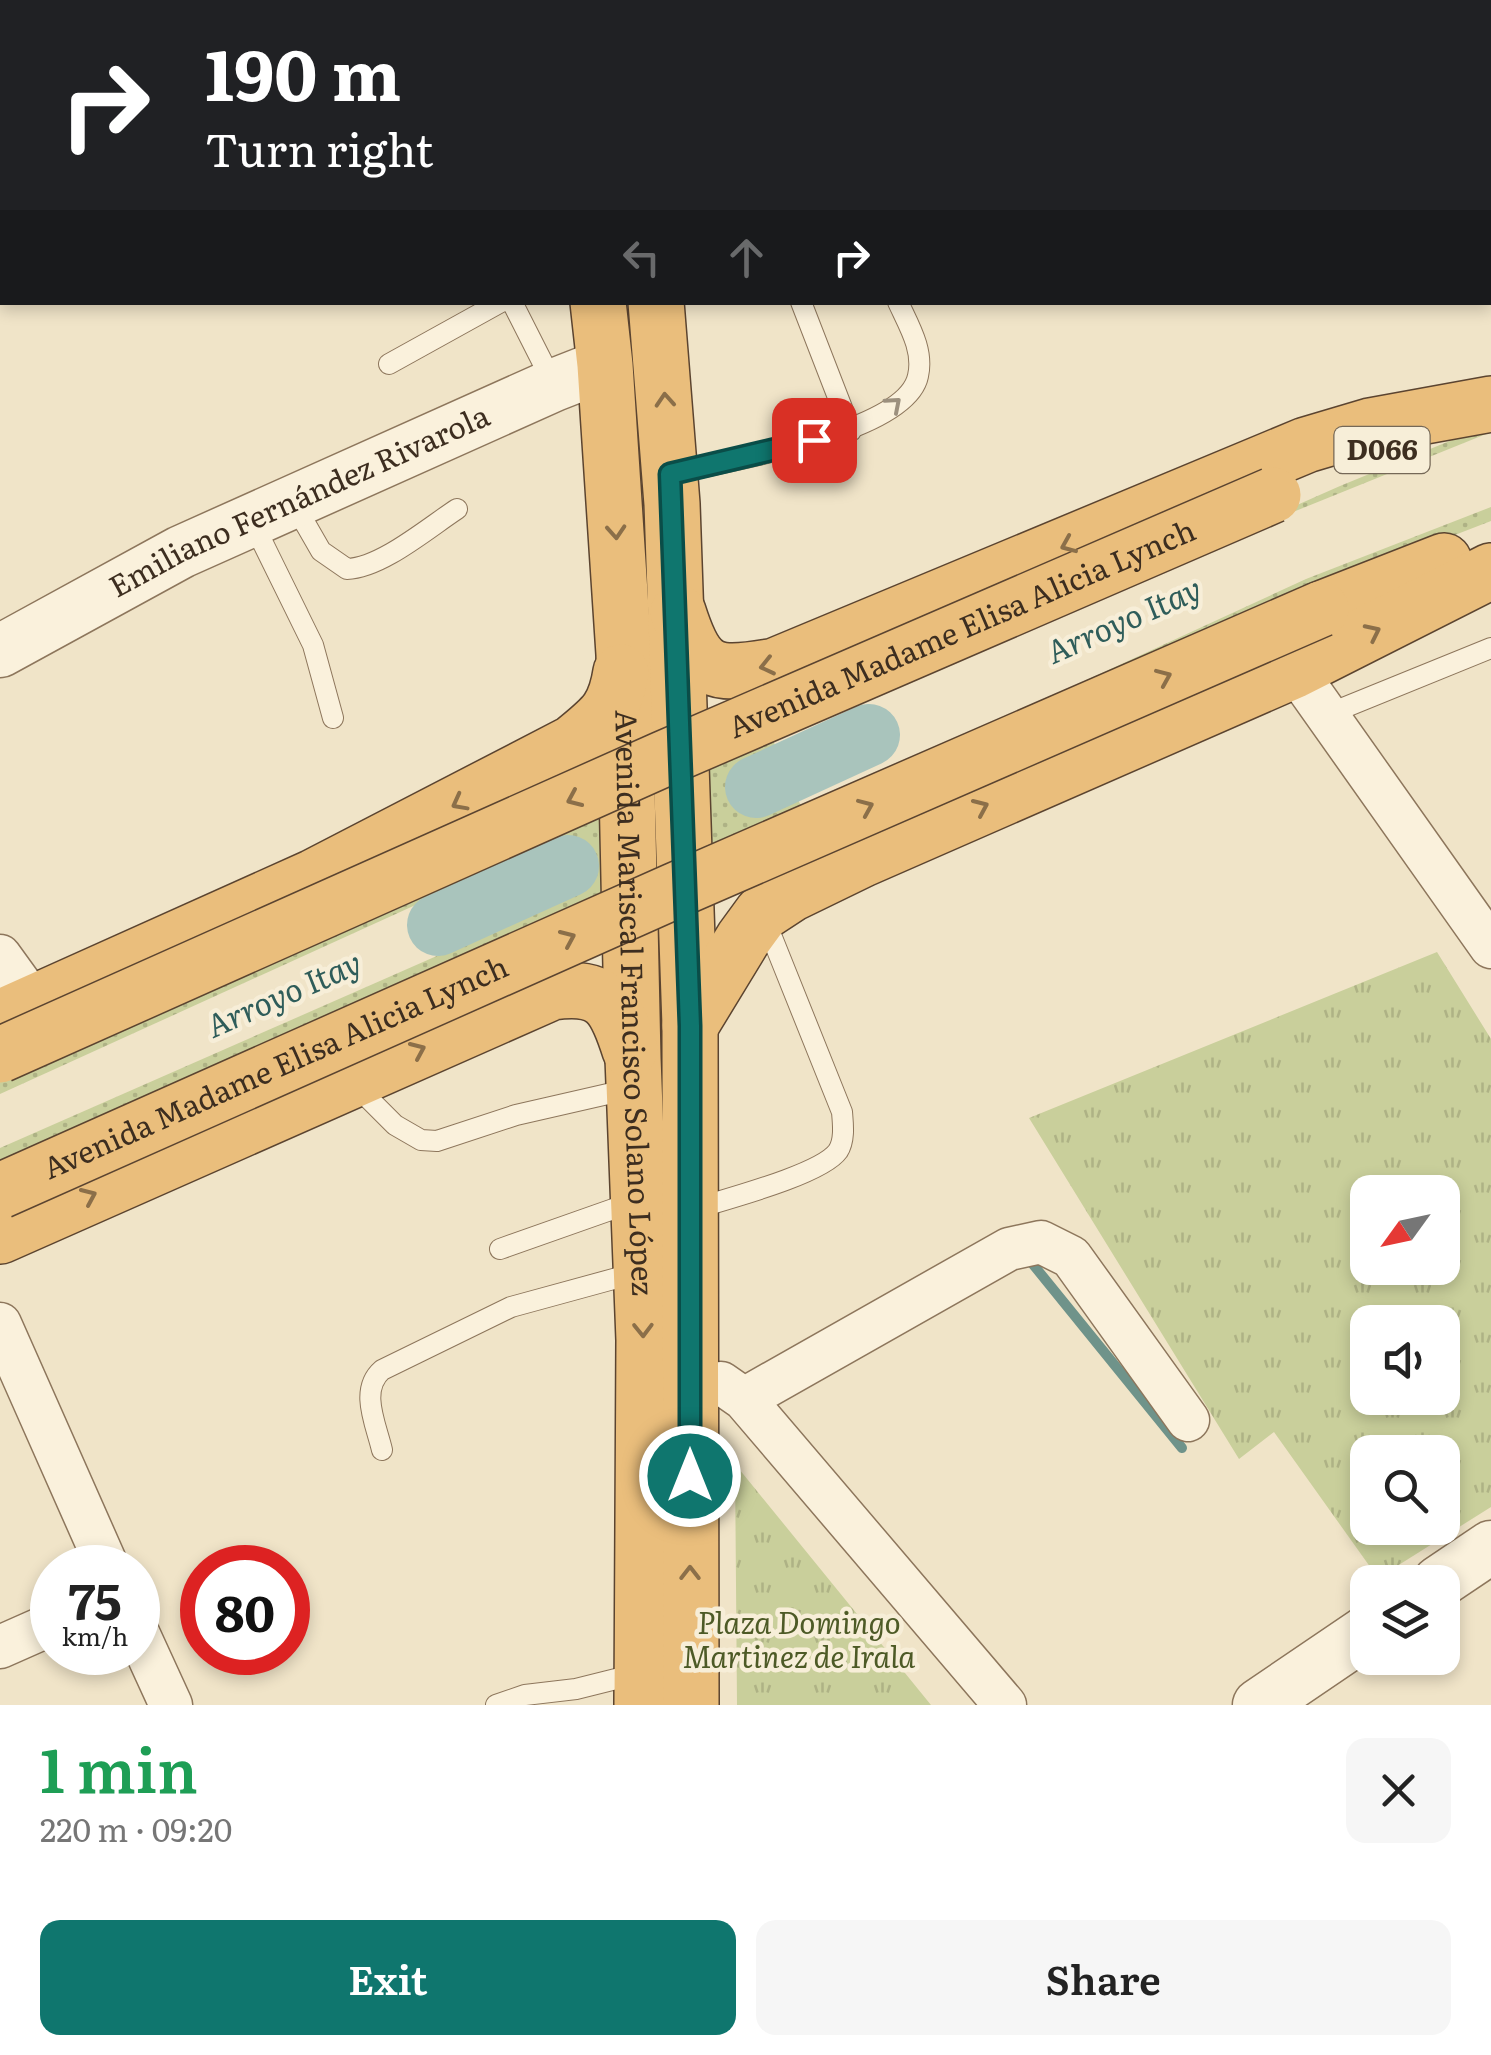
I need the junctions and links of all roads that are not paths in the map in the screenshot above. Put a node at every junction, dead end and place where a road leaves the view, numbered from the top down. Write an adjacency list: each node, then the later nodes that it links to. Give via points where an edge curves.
1 (496, 305): 7 (lane)
2 (514, 305): 9 (lane)
3 (598, 305): 8 (highway, Avenida Mariscal Francisco Solano López)
4 (656, 305): 12 (highway, Avenida Mariscal Francisco Solano López, one-way to 4)
5 (802, 305): 11 (lane)
6 (899, 305): 11 (lane, one-way to 6, via 892,410 918,380 920,351)
7 (390, 364)
8 (605, 365): 9 (street, Emiliano Fernández Rivarola); 20 (highway, Avenida Mariscal Francisco Solano López, one-way to 20)
9 (554, 385): 14 (street, Emiliano Fernández Rivarola)
10 (1491, 405): 17 (highway, one-way to 17, via 1370,426 1306,445 775,666 734,673 702,662 688,644); 29 (highway, Avenida Madame Elisa Alicia Lynch / D066, one-way to 29, bridge, via 663,759)
11 (851, 431): 12 (lane)
12 (670, 474): 17 (highway, Avenida Mariscal Francisco Solano López)
13 (456, 510): 14 (lane, via 382,558 347,569)
14 (272, 512): 19 (street, Emiliano Fernández Rivarola, via 181,552); 23 (lane)
15 (1491, 543): 32 (highway, Avenida Madame Elisa Alicia Lynch, one-way to 15, bridge, via 674,890 1320,610)
16 (1491, 571): 21 (highway, one-way to 16)
17 (676, 602): 28 (highway, Avenida Mariscal Francisco Solano López)
18 (1491, 648): 22 (lane)
19 (0, 651)
20 (624, 654): 27 (highway, one-way to 27, via 617,699 573,742 314,877); 30 (highway, Avenida Mariscal Francisco Solano López)
21 (1295, 670): 22 (street); 24 (highway, one-way to 21, via 863,859)
22 (1326, 715): 25 (street)
23 (333, 718)
24 (762, 913): 28 (highway); 33 (lane, via 842,1112 839,1150 782,1181)
25 (1491, 947)
26 (0, 956): 27 (street)
27 (17, 1011)
28 (690, 1026): 33 (highway, Avenida Mariscal Francisco Solano López)
29 (0, 1055)
30 (633, 1073): 31 (lane, via 437,1142 395,1125); 31 (highway, one-way to 30, via 524,1003 575,989 604,997 614,1009); 33 (highway, Avenida Mariscal Francisco Solano López)
31 (351, 1080): 34 (highway, one-way to 31)
32 (0, 1191)
33 (664, 1206): 35 (lane); 36 (highway, Avenida Mariscal Francisco Solano López); 38 (highway, Avenida Mariscal Francisco Solano López)
34 (0, 1236)
35 (500, 1249)
36 (641, 1272): 41 (lane, via 511,1306 382,1370 369,1392); 49 (highway, Avenida Mariscal Francisco Solano López, one-way to 49)
37 (0, 1324): 42 (street)
38 (690, 1362): 39 (street); 52 (highway, Avenida Mariscal Francisco Solano López, one-way to 38)
39 (744, 1399): 40 (street, via 1010,1249 1041,1242 1071,1257); 53 (street)
40 (1188, 1420)
41 (382, 1450)
42 (98, 1545)
43 (1491, 1547): 44 (street)
44 (1460, 1568)
45 (30, 1634): 47 (street)
46 (1350, 1643): 54 (street)
47 (0, 1648)
48 (157, 1675): 50 (street)
49 (642, 1689): 51 (lane, via 576,1689)
50 (171, 1705)
51 (496, 1705)
52 (691, 1705)
53 (1005, 1705)
54 (1259, 1705)

